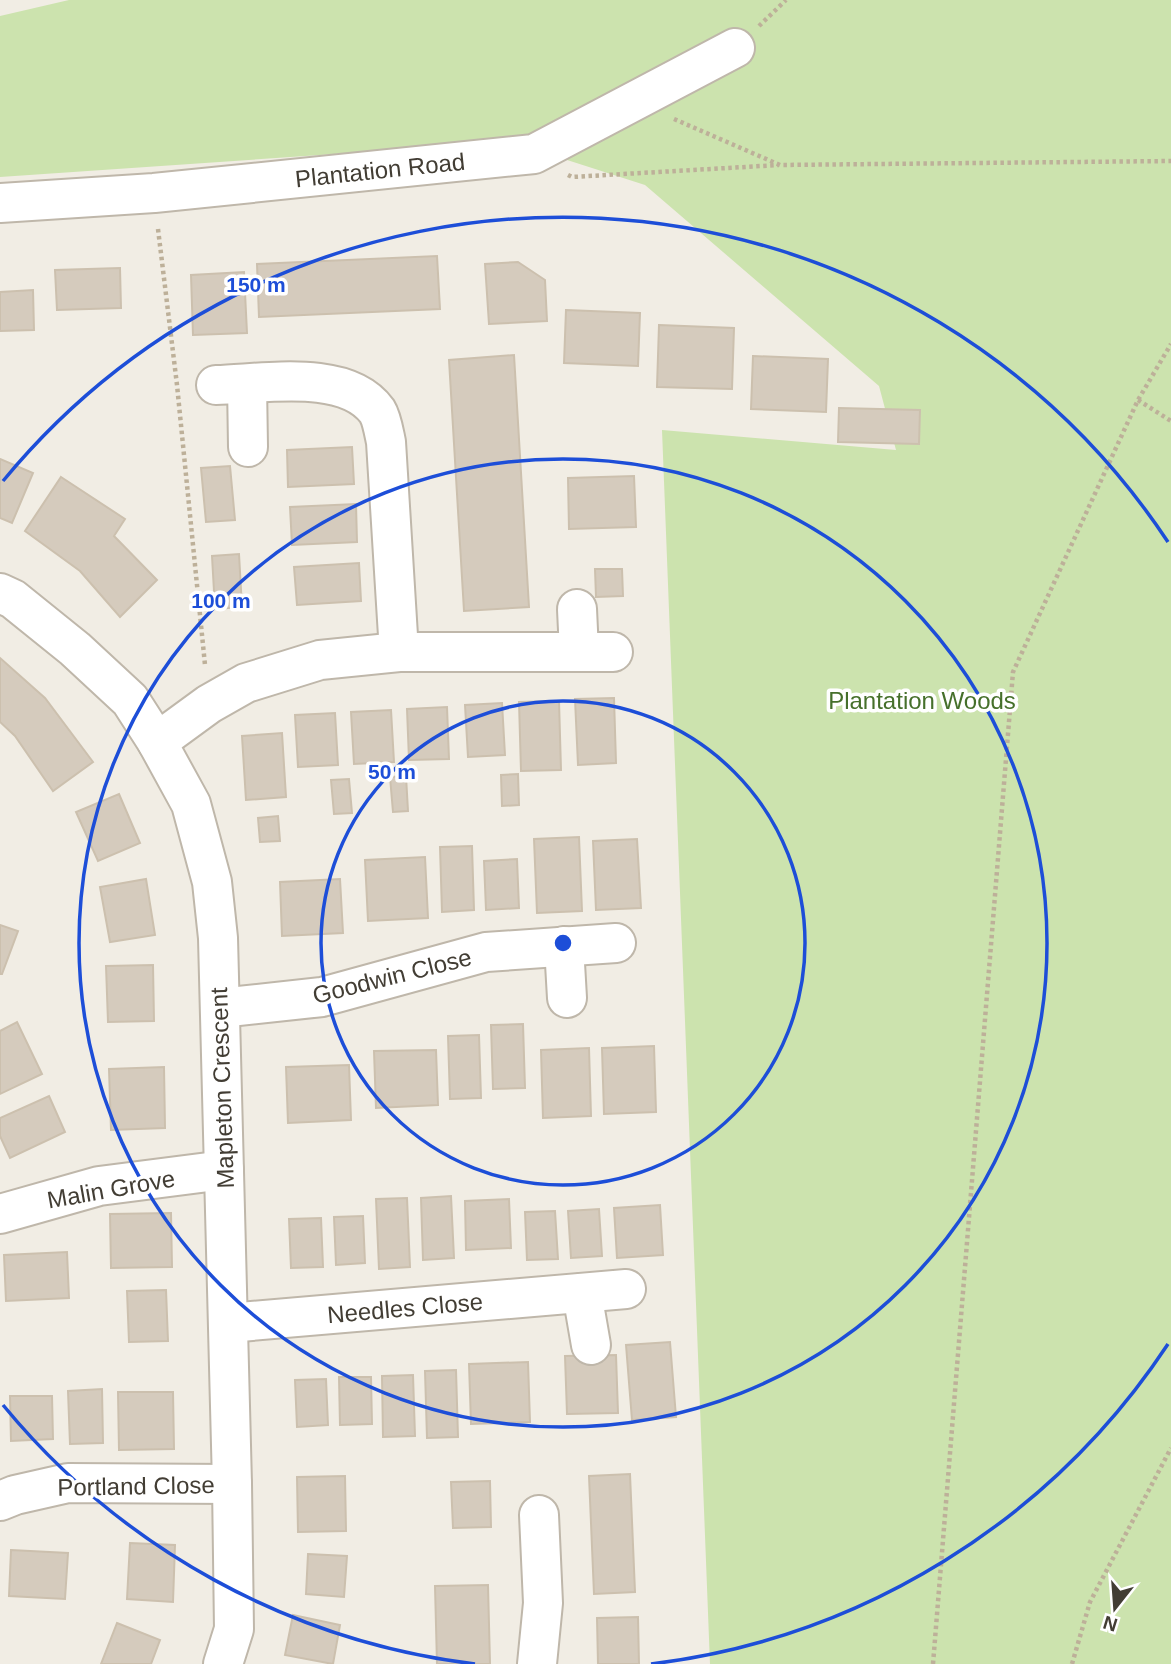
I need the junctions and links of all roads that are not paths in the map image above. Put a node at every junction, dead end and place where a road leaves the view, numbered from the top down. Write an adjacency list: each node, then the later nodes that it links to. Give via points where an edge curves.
1 (735, 48): 2 (street, Plantation Road, via 534,154 153,193)
2 (0, 203)
3 (248, 447): 6 (street, via 231,384 313,381 353,390 378,412 386,442)
4 (0, 593): 7 (street, Mapleton Crescent, via 75,649 130,700)
5 (577, 609): 6 (street, via 596,652)
6 (399, 652): 7 (street, via 320,660 246,683)
7 (157, 742): 11 (street, Mapleton Crescent, via 191,804 212,882)
8 (616, 943): 9 (street, Goodwin Close)
9 (565, 946): 10 (street); 11 (street, Goodwin Close, via 486,952 322,997)
10 (567, 998)
11 (220, 1008): 12 (street, Mapleton Crescent)
12 (224, 1170): 13 (street, Malin Grove, via 99,1186); 16 (street, Mapleton Crescent)
13 (0, 1213)
14 (626, 1289): 15 (street, Needles Close)
15 (582, 1293): 16 (street, Needles Close); 17 (street)
16 (228, 1323): 18 (street, Mapleton Crescent)
17 (591, 1345)
18 (232, 1484): 19 (street, Portland Close, via 68,1483); 21 (street, Mapleton Crescent, via 234,1629)
19 (0, 1501)
20 (539, 1515): 22 (street, via 543,1603)
21 (223, 1664)
22 (537, 1664)

